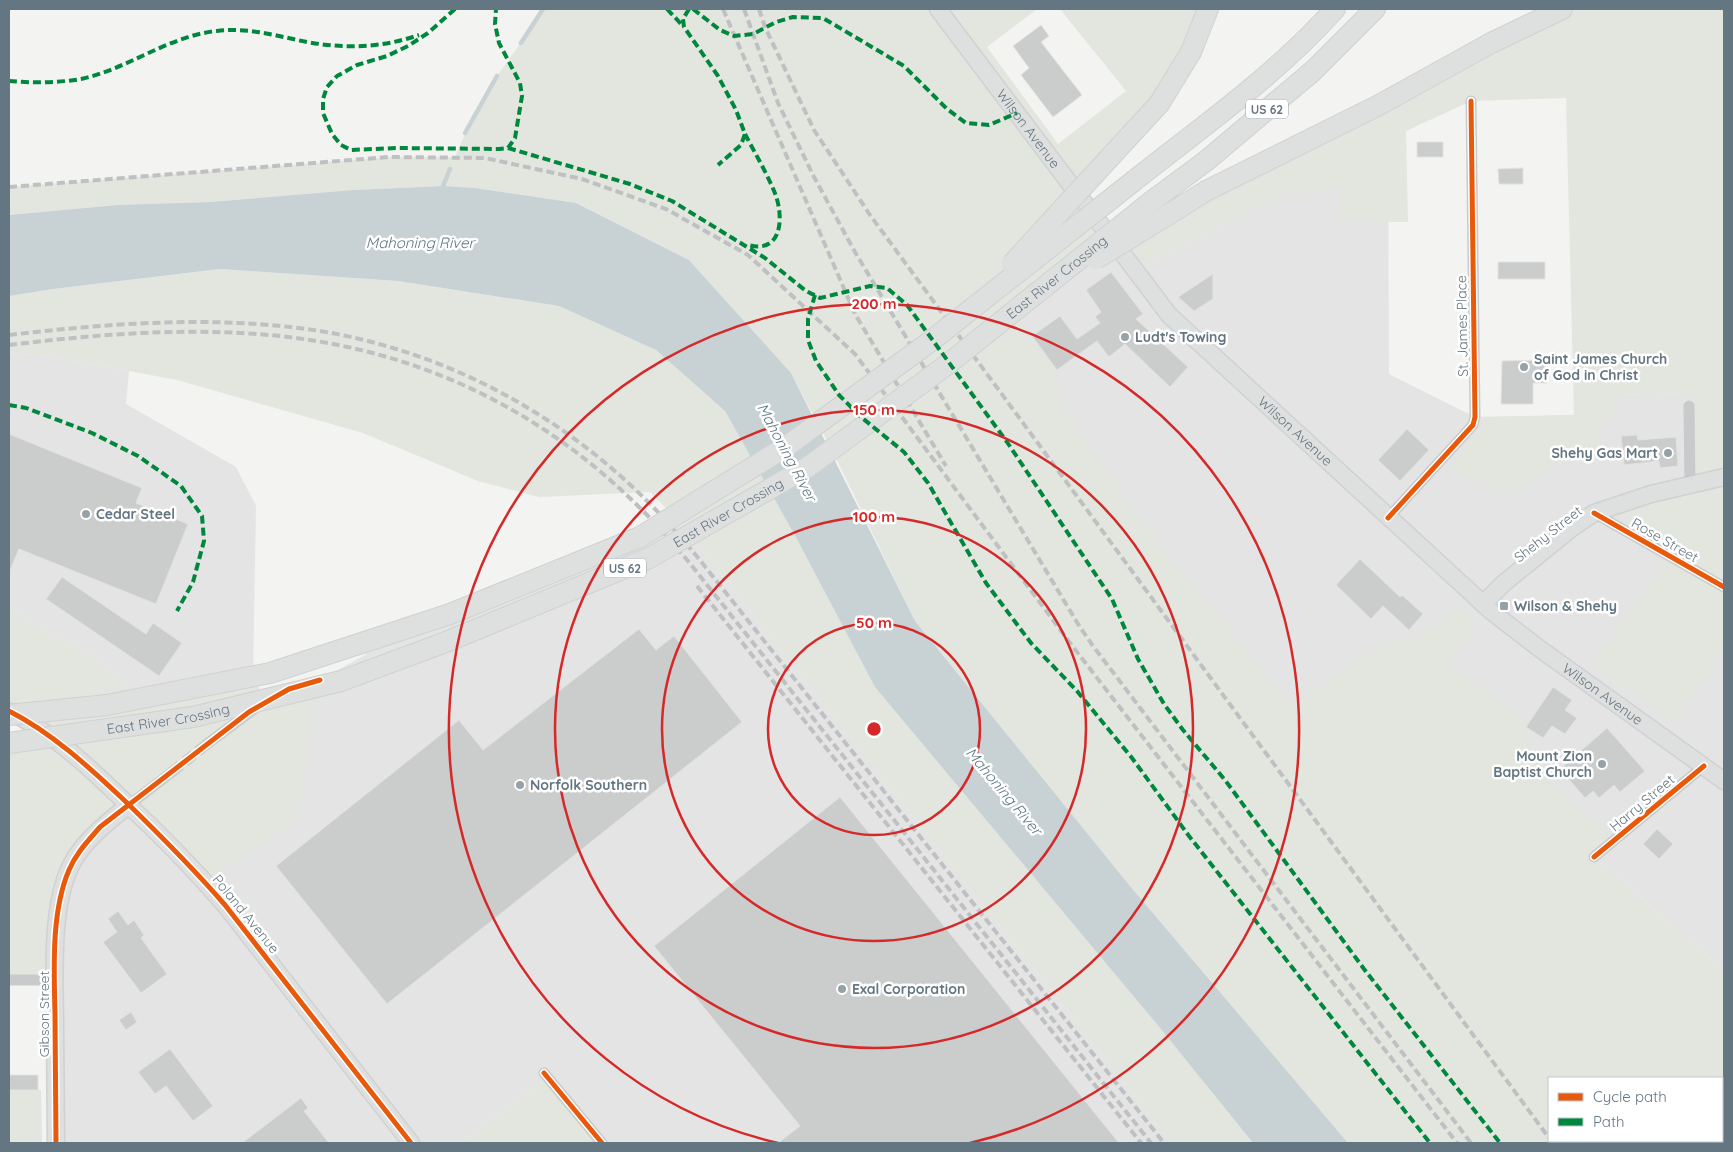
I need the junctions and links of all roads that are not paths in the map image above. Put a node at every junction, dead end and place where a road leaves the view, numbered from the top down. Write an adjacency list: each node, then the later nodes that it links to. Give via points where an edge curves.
1 (938, 9): 13 (main road, Wilson Avenue, via 1169,315)
2 (1208, 9): 8 (highway, bridge, via 1192,52 1159,104)
3 (1335, 9): 8 (highway, East River Crossing / US 62, bridge, via 1310,36 1246,92)
4 (1375, 9): 7 (highway, East River Crossing / US 62, bridge, via 1313,70 1206,161)
5 (1562, 9): 7 (highway, bridge, via 1491,43 1380,105 1222,183)
6 (1471, 101): 13 (street, St. James Place, via 1475,417 1473,425)
7 (1018, 308): 19 (highway, East River Crossing / US 62, bridge, via 808,467 649,558 446,642 341,681 194,717)
8 (968, 312): 18 (highway, East River Crossing / US 62, bridge, via 787,446 640,538 450,614 270,673 107,706)
9 (1689, 406): 11 (street)
10 (1724, 477): 11 (main road, Shehy Street)
11 (1690, 485): 12 (main road, Shehy Street)
12 (1594, 513): 14 (street, Rose Street); 15 (main road, Shehy Street, via 1504,582)
13 (1388, 518): 15 (main road, Wilson Avenue)
14 (1724, 587)
15 (1483, 604): 21 (main road, Wilson Avenue, via 1540,649)
16 (320, 680): 20 (street, via 266,701)
17 (9, 711): 24 (main road, Poland Avenue, via 68,750)
18 (9, 715)
19 (9, 743)
20 (207, 744)
21 (1704, 766): 23 (main road, Wilson Avenue); 25 (street, Harry Street)
22 (172, 772): 24 (street)
23 (1724, 781)
24 (129, 805): 27 (main road, Gibson Street, via 86,844 75,858 64,884 58,910); 30 (main road, Poland Avenue, via 196,871 225,905)
25 (1594, 857)
26 (9, 980): 27 (street)
27 (55, 980): 29 (main road, Gibson Street)
28 (544, 1073): 31 (street)
29 (56, 1143)
30 (411, 1143)
31 (602, 1143)

